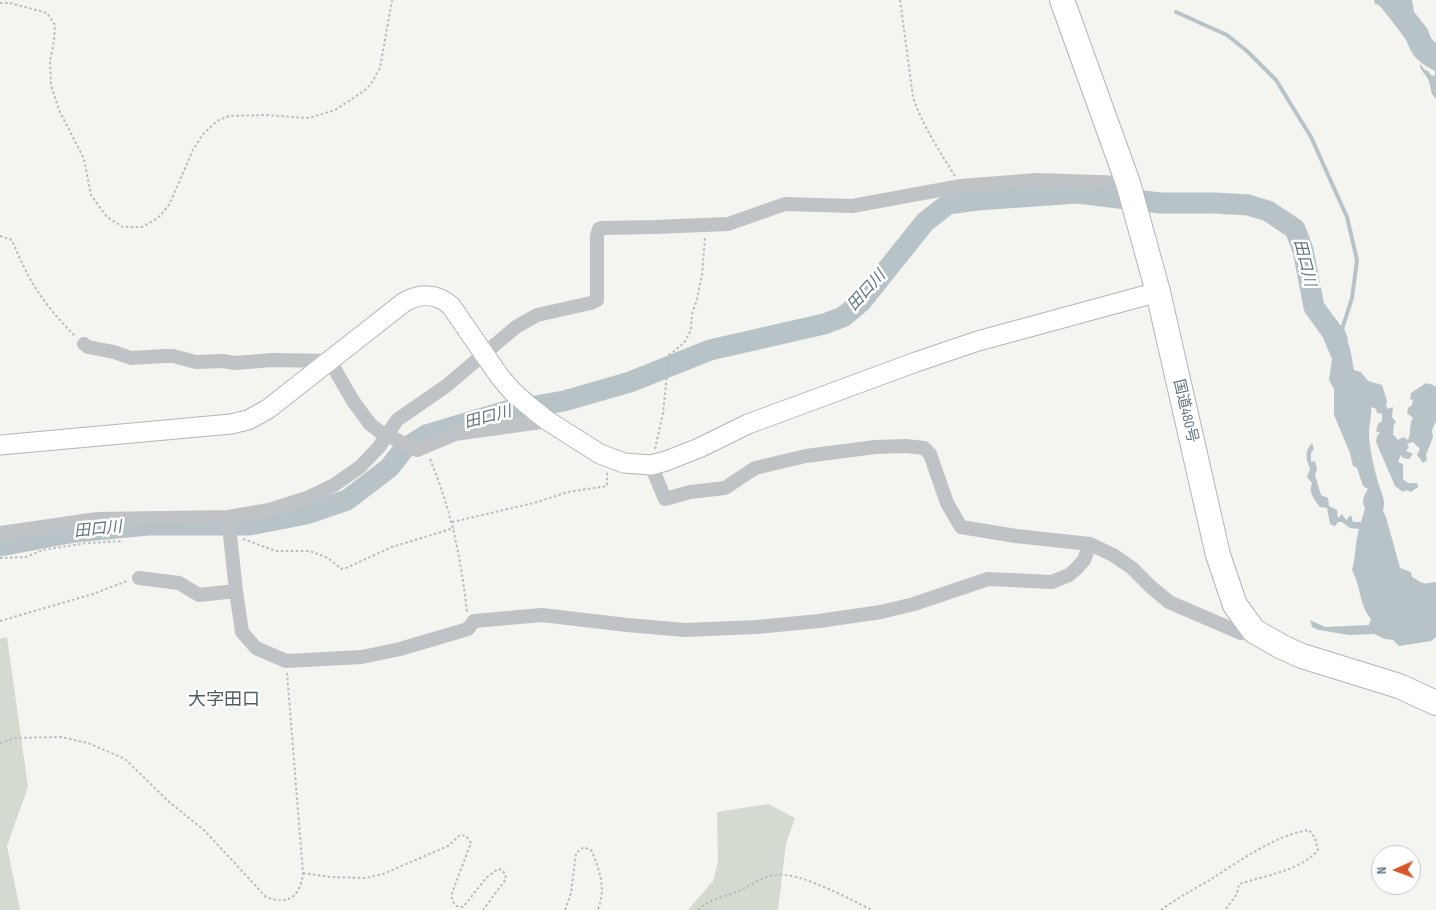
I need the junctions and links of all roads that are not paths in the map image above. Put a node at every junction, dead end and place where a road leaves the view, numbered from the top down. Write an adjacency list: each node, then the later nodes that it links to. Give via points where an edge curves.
1 (1062, 0): 2 (highway, 国道480号)
2 (1128, 186): 3 (highway, 国道480号); 5 (street, via 1037,180 961,186 852,206 785,204 728,224 599,229 597,300 537,315 516,326)
3 (1158, 292): 10 (street, via 934,356 756,420); 16 (highway, 国道480号, via 1218,555 1235,605)
4 (84, 344): 6 (street, via 132,358 173,356 196,362 235,363)
5 (483, 353): 6 (street, via 445,300 421,295 403,303); 7 (street, via 513,392); 8 (street, via 446,386 397,420)
6 (330, 361): 8 (street, via 363,416 379,431); 9 (street, via 268,409 240,422)
7 (542, 417): 8 (street, via 461,433 419,448); 10 (street, via 609,458)
8 (392, 437): 11 (street, via 360,467 334,485 270,510)
9 (0, 446)
10 (653, 465): 13 (street, via 665,500 690,492 725,488 755,468 806,456 874,447 924,448 930,454 947,503 961,527)
11 (228, 517): 12 (street, via 98,520); 15 (street)
12 (0, 533)
13 (1090, 544): 15 (street, via 1084,560 1076,569 1052,582 988,579 881,612 757,627 685,630 542,615 474,620 468,629 362,658 286,661 256,648 242,632); 16 (street, via 1132,568 1169,602 1242,633)
14 (139, 578): 15 (street, via 179,583 199,595)
15 (236, 591)
16 (1254, 631): 17 (highway, 国道480号, via 1302,656 1400,686)
17 (1436, 703)

